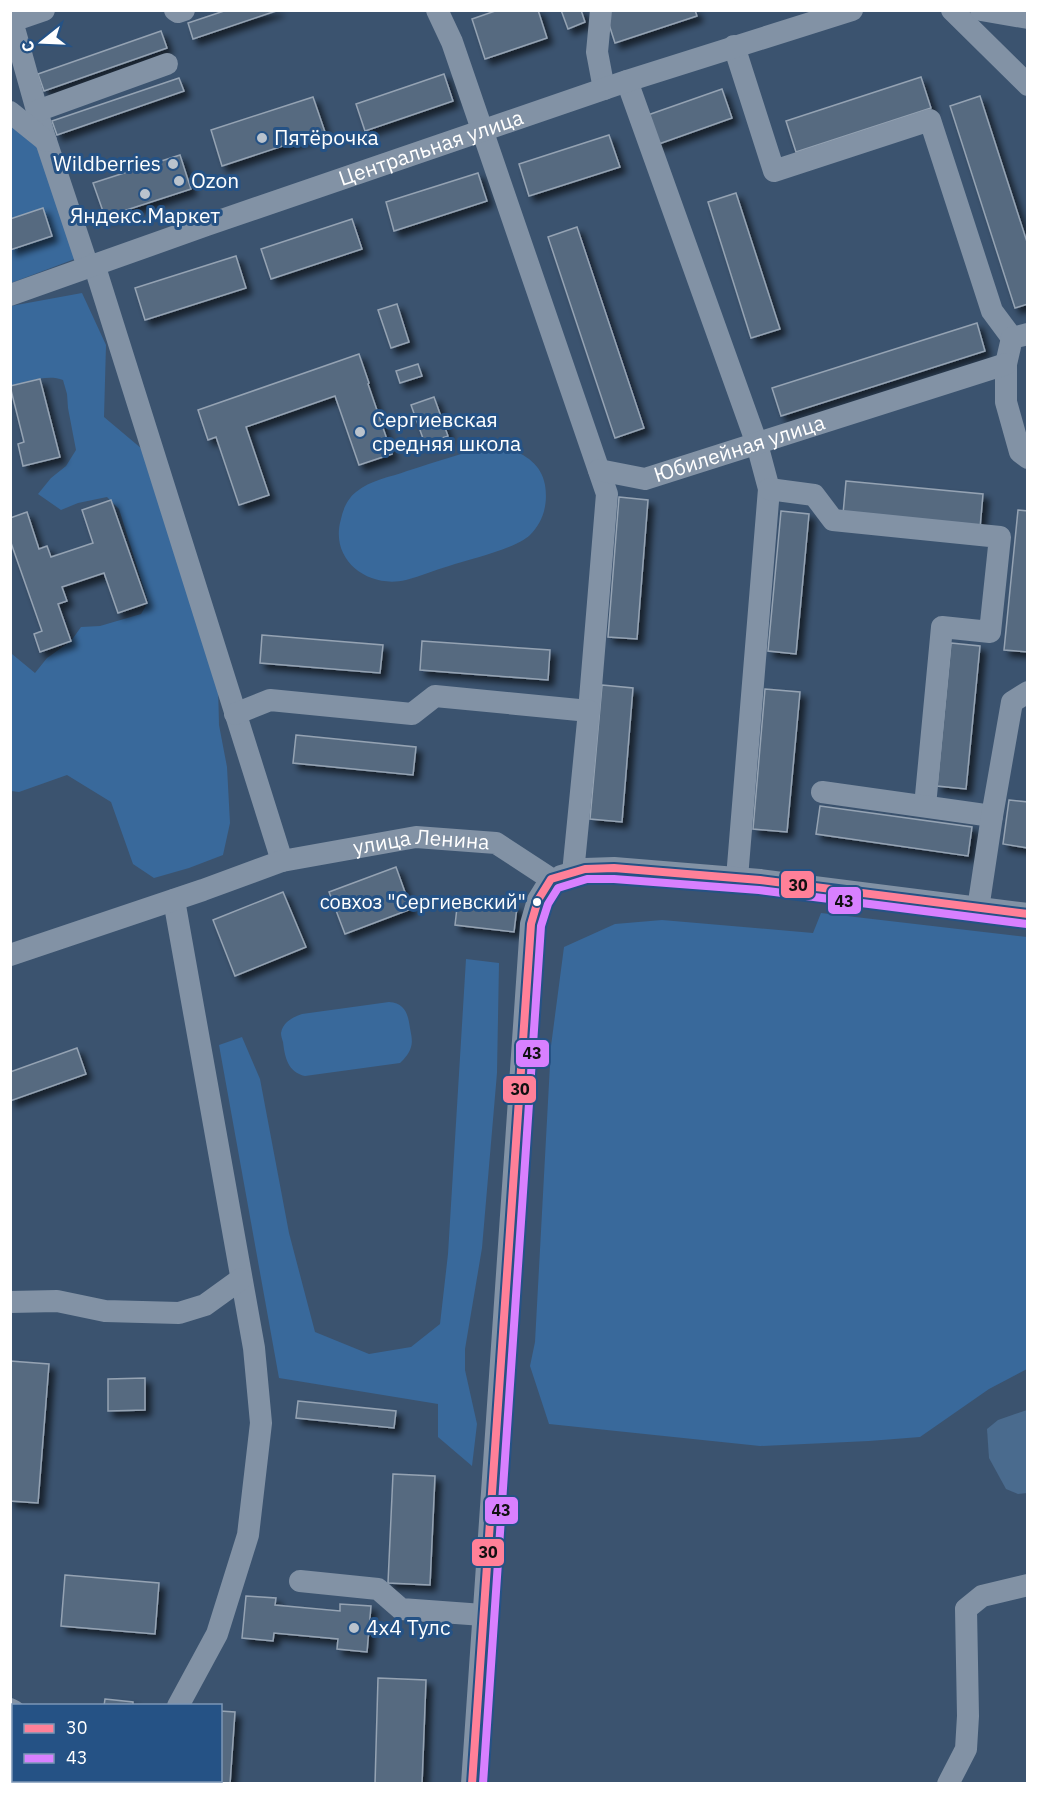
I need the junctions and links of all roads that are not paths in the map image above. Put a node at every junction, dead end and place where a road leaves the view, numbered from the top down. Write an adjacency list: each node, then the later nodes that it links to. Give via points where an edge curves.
1 (44, 10): 10 (street)
2 (175, 10): 3 (street)
3 (184, 10)
4 (437, 10): 18 (street)
5 (601, 10): 15 (street, via 597,52)
6 (852, 10): 11 (street, Центральная улица)
7 (952, 10): 14 (street)
8 (981, 10): 9 (street)
9 (1028, 18)
10 (11, 19): 16 (street)
11 (734, 46): 13 (street, Центральная улица); 22 (street, via 774,171 930,120 992,311)
12 (167, 64): 16 (street)
13 (627, 81): 15 (street, Центральная улица); 24 (street)
14 (1028, 85)
15 (604, 89): 18 (street, Центральная улица)
16 (37, 111): 19 (street)
17 (10, 112): 19 (street)
18 (482, 132): 20 (street, Центральная улица); 26 (street)
19 (46, 141): 20 (street)
20 (91, 265): 21 (street, Центральная улица); 30 (street)
21 (10, 295)
22 (1020, 336): 23 (street)
23 (1006, 364): 24 (street, Юбилейная улица); 25 (street, via 1006,402 1020,452)
24 (757, 444): 26 (street, Юбилейная улица, via 645,479); 27 (street)
25 (1028, 458)
26 (599, 470): 29 (street, via 608,494)
27 (769, 489): 32 (street, via 814,495 833,520 1000,537 990,632 942,627); 36 (street)
28 (1028, 692): 33 (street, via 1012,702)
29 (589, 711): 30 (street, via 435,696 412,714 270,700); 35 (street)
30 (235, 714): 34 (street)
31 (822, 792): 32 (street)
32 (925, 806): 33 (street)
33 (992, 816): 39 (street)
34 (282, 861): 37 (street, улица Ленина, via 416,837 496,843); 38 (street, улица Ленина)
35 (573, 873): 36 (street, via 614,868); 37 (street)
36 (737, 878): 39 (street)
37 (551, 879): 46 (street, via 538,900 531,924)
38 (174, 900): 41 (street, улица Ленина); 42 (street)
39 (978, 909): 40 (street)
40 (1028, 914)
41 (10, 955)
42 (241, 1279): 43 (street, via 205,1305 179,1313 105,1311 57,1301); 47 (street, via 254,1348 261,1423 248,1535 217,1634)
43 (10, 1302)
44 (300, 1581): 46 (street, via 378,1589 402,1609)
45 (1028, 1585): 49 (street, via 982,1596 966,1609 966,1749)
46 (483, 1615): 48 (street)
47 (179, 1704)
48 (472, 1784)
49 (948, 1784)

